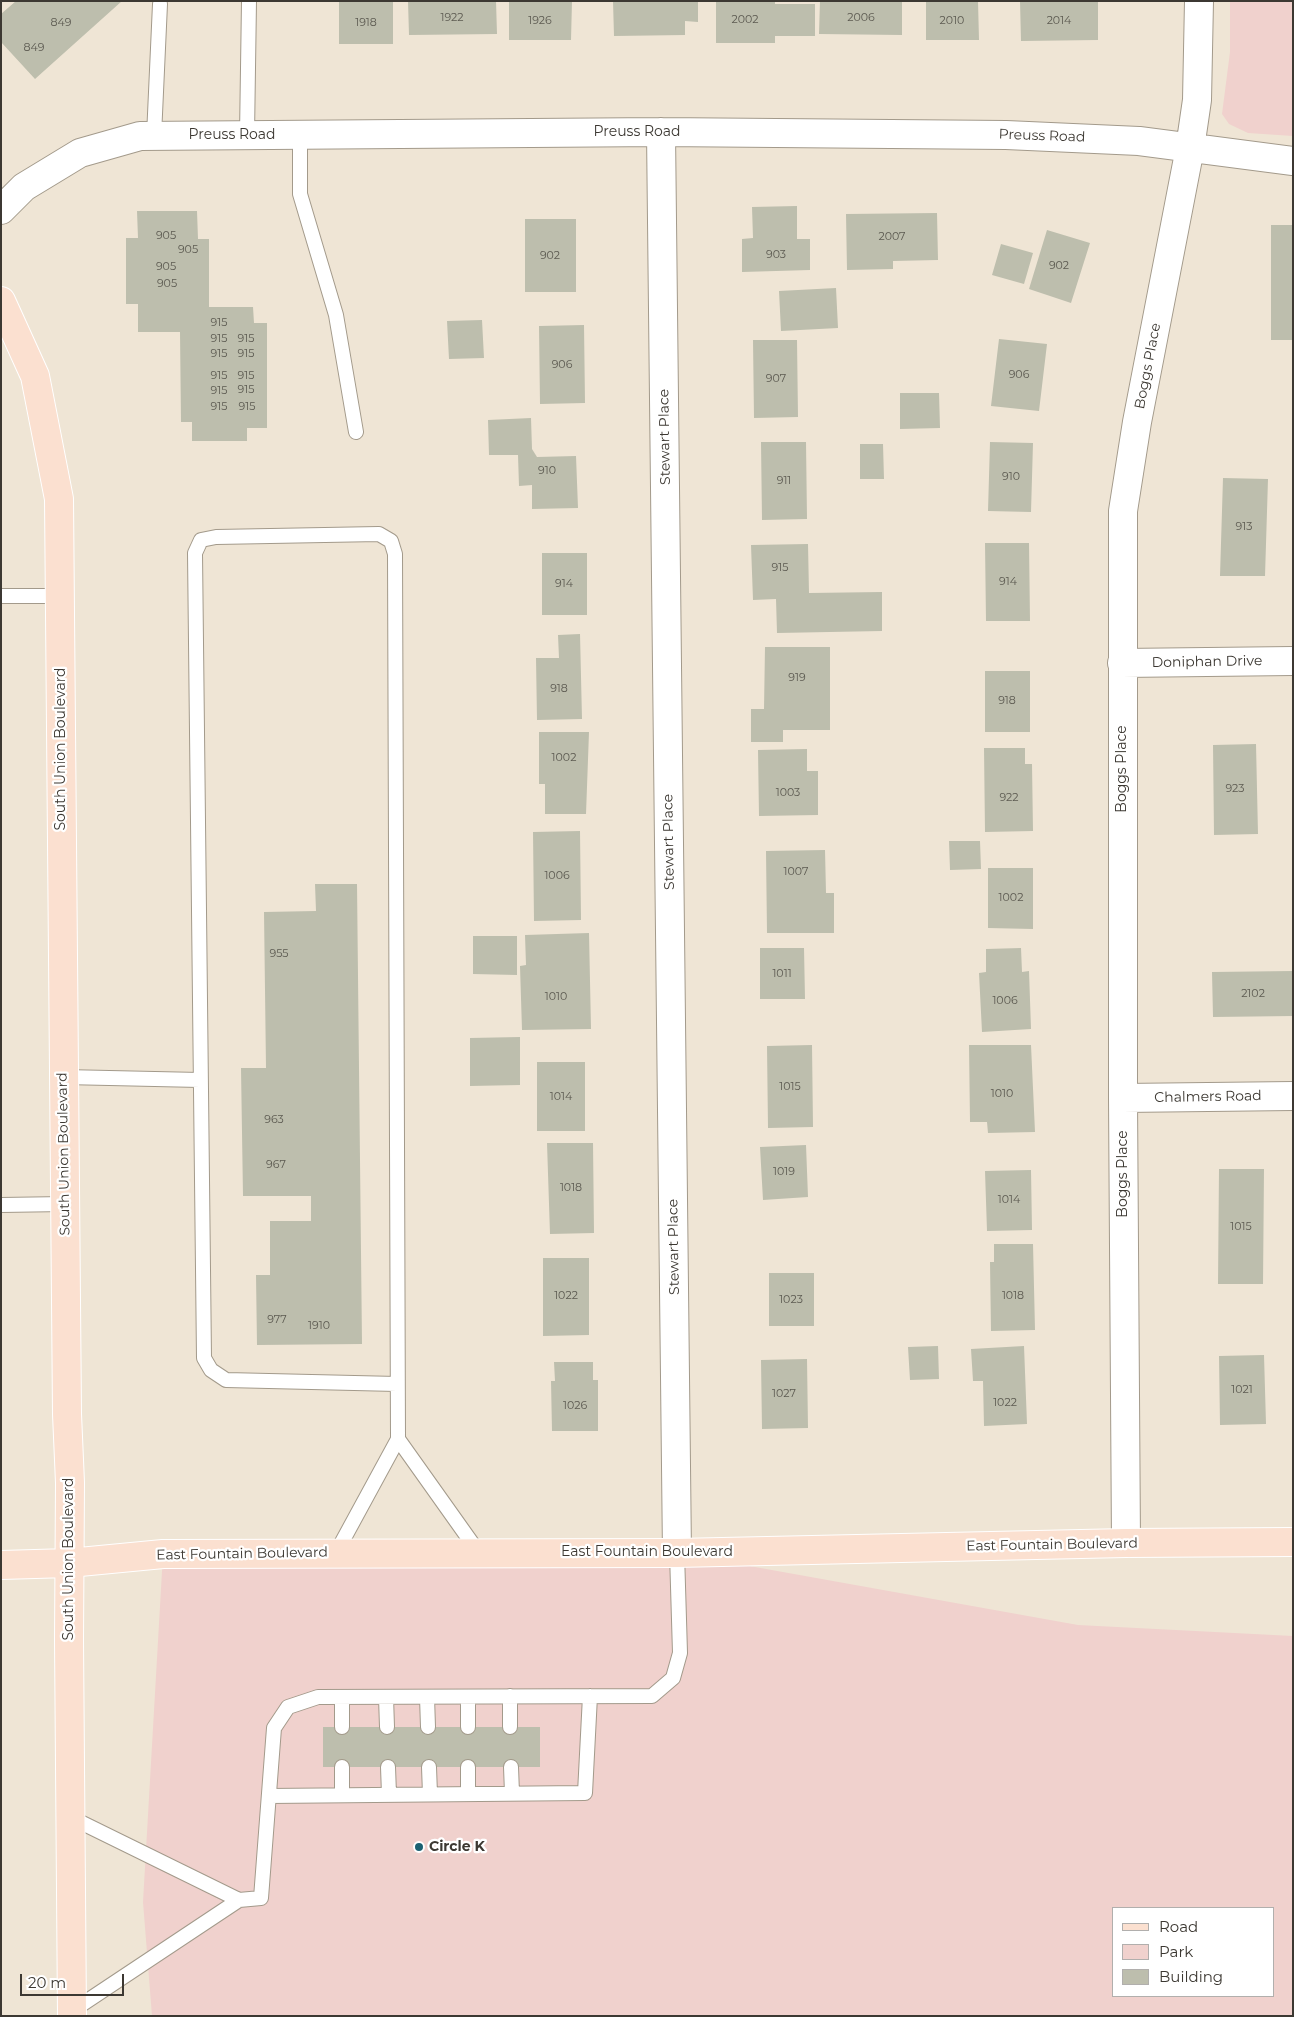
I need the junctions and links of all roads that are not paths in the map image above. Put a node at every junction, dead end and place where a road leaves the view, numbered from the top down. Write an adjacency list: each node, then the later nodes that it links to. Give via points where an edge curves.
1 (249, 1): 5 (lane)
2 (1199, 1): 8 (street, Boggs Place, via 1196,100)
3 (160, 4): 7 (lane)
4 (661, 132): 6 (street, Preuss Road); 8 (street, Preuss Road, via 1006,134 1139,141); 28 (street, Stewart Place)
5 (247, 135): 6 (street, Preuss Road); 7 (street, Preuss Road)
6 (300, 135): 12 (lane, via 300,194 336,315)
7 (154, 136): 10 (street, Preuss Road, via 140,136 80,153 24,187)
8 (1190, 148): 9 (street, Preuss Road); 16 (street, Boggs Place, via 1122,511)
9 (1293, 160)
10 (1, 210)
11 (1, 301): 14 (main road, South Union Boulevard, via 35,376 59,499)
12 (356, 432)
13 (1, 596): 14 (lane)
14 (60, 596): 17 (main road, South Union Boulevard)
15 (1293, 661): 16 (street, Doniphan Drive)
16 (1122, 663): 20 (street, Boggs Place)
17 (64, 1077): 18 (lane); 21 (main road, South Union Boulevard)
18 (200, 1080): 23 (lane, via 204,1358 211,1370 226,1380); 23 (lane, via 195,553 201,540 216,536 380,534 391,541 395,554)
19 (1293, 1096): 20 (street, Chalmers Road)
20 (1122, 1098): 26 (street, Boggs Place)
21 (65, 1204): 22 (lane); 30 (main road, South Union Boulevard)
22 (1, 1205)
23 (397, 1384): 24 (lane)
24 (398, 1439): 27 (lane); 29 (lane)
25 (1293, 1542): 26 (main road, East Fountain Boulevard)
26 (1126, 1543): 28 (main road, East Fountain Boulevard)
27 (479, 1553): 28 (main road, East Fountain Boulevard); 29 (main road, East Fountain Boulevard)
28 (677, 1553): 33 (lane, via 680,1653 673,1678 652,1696)
29 (336, 1554): 30 (main road, East Fountain Boulevard, via 163,1554)
30 (69, 1563): 31 (main road, East Fountain Boulevard); 54 (main road, South Union Boulevard)
31 (1, 1565)
32 (510, 1696): 33 (lane); 37 (lane); 42 (lane)
33 (590, 1696): 48 (lane, via 585,1793)
34 (342, 1697): 35 (lane); 38 (lane); 53 (lane, via 318,1697 288,1707 274,1728)
35 (386, 1697): 36 (lane); 39 (lane)
36 (428, 1697): 37 (lane); 40 (lane)
37 (468, 1697): 41 (lane)
38 (342, 1727)
39 (387, 1727)
40 (428, 1727)
41 (468, 1727)
42 (510, 1727)
43 (342, 1767): 52 (lane)
44 (388, 1767): 49 (lane)
45 (429, 1767): 50 (lane)
46 (468, 1767): 51 (lane)
47 (511, 1767): 48 (lane)
48 (512, 1793): 51 (lane)
49 (389, 1794): 50 (lane); 52 (lane)
50 (430, 1794): 51 (lane)
51 (468, 1794)
52 (342, 1795): 53 (lane)
53 (269, 1796): 55 (lane, via 261,1898)
54 (70, 1817): 55 (lane); 56 (main road, South Union Boulevard)
55 (240, 1900): 56 (lane)
56 (72, 2013)

